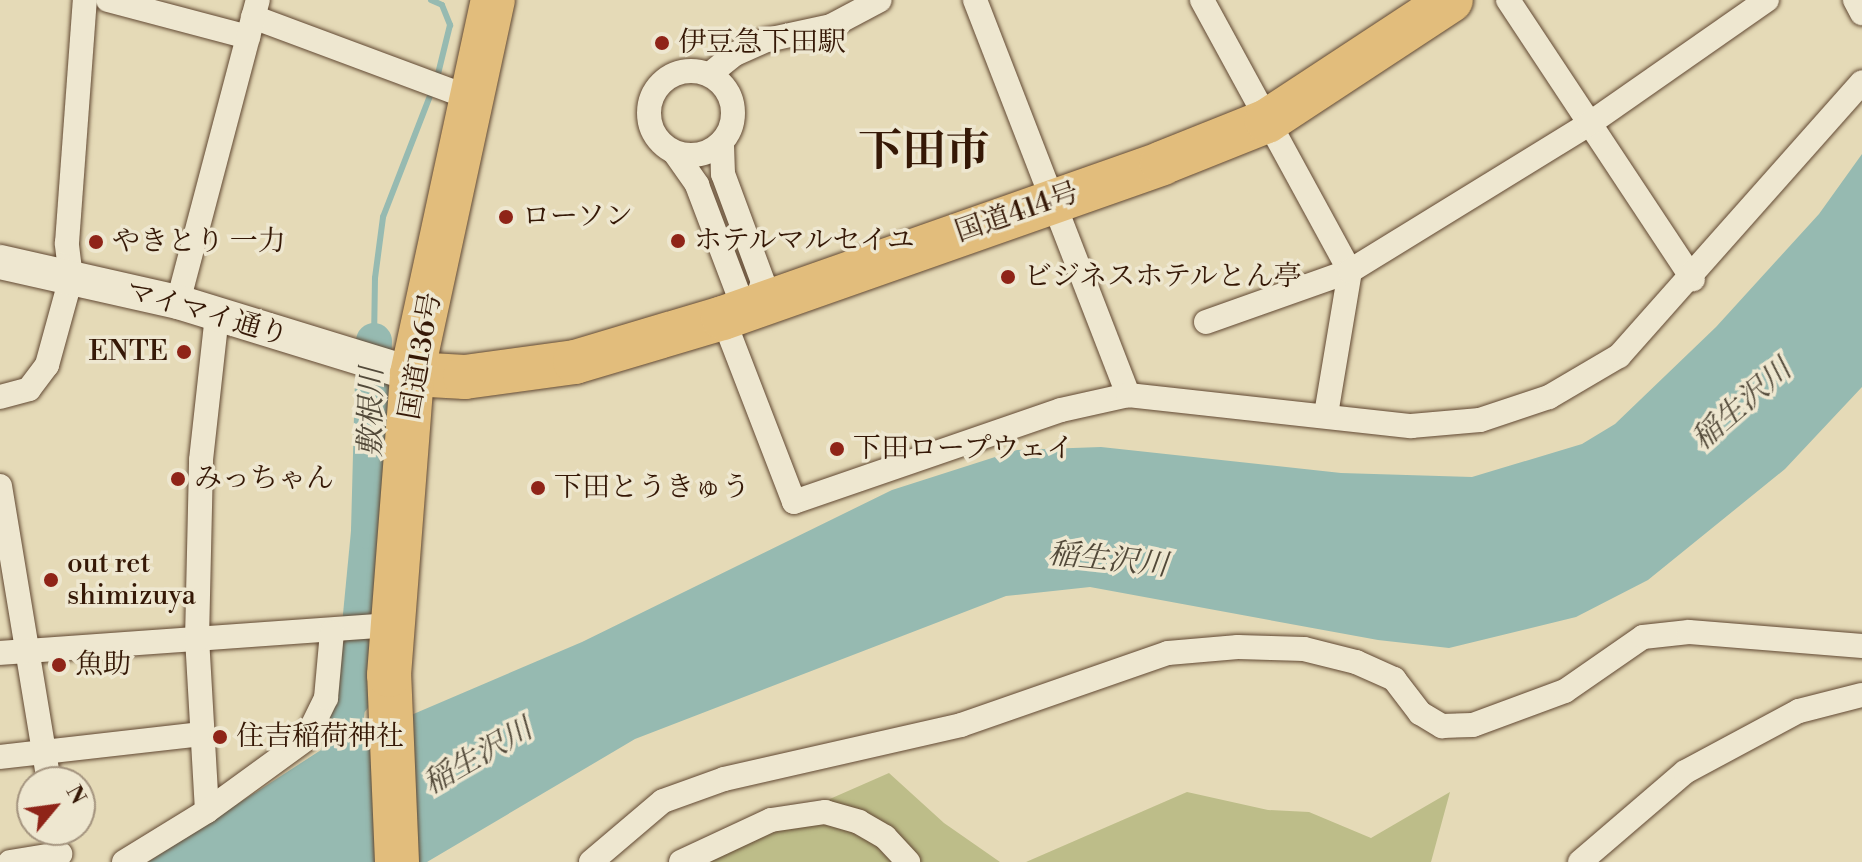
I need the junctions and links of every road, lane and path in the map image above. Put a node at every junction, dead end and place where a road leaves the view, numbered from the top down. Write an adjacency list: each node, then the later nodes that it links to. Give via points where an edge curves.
1 (85, 0): 23 (street, via 67,243)
2 (108, 0): 12 (street)
3 (493, 0): 15 (highway, 国道136号)
4 (880, 0): 13 (street, via 831,26 757,44)
5 (975, 0): 20 (street)
6 (1202, 0): 16 (street)
7 (1451, 0): 16 (highway, 国道414号)
8 (1508, 0): 17 (street)
9 (1767, 0): 17 (street)
10 (1855, 0): 11 (street)
11 (1862, 13)
12 (253, 18): 15 (street); 25 (street)
13 (710, 74): 18 (street, via 726,89 733,110); 19 (street, via 678,72 653,92 650,124 657,139)
14 (1862, 82): 24 (street)
15 (447, 89): 29 (highway, 国道136号)
16 (1267, 121): 20 (highway, 国道414号); 22 (street)
17 (1589, 124): 22 (street); 24 (street)
18 (722, 142): 19 (street, via 701,154); 26 (street, via 723,174 763,282)
19 (675, 153): 26 (street, via 697,185 738,293)
20 (1054, 199): 26 (highway, 国道414号); 30 (street)
21 (0, 262): 23 (street, マイマイ通り)
22 (1350, 271): 28 (street); 32 (street)
23 (71, 278): 25 (street, マイマイ通り); 31 (street, via 47,365 29,389)
24 (1693, 279): 32 (street, via 1619,356 1549,397 1480,420 1411,426)
25 (178, 302): 27 (street, マイマイ通り)
26 (739, 312): 29 (highway, 国道414号, via 534,370 465,377); 30 (street, via 794,502 1061,410)
27 (217, 314): 29 (street, マイマイ通り); 36 (street, via 201,460)
28 (1206, 322)
29 (386, 366): 34 (highway, 国道136号)
30 (1128, 395): 32 (street)
31 (0, 397)
32 (1326, 414)
33 (0, 486): 38 (street)
34 (385, 627): 35 (street); 49 (highway, 国道136号)
35 (340, 632): 36 (street); 45 (street, via 326,698 306,739)
36 (197, 640): 38 (street); 41 (street)
37 (1862, 646): 50 (street, via 1689,632 1643,637 1565,691 1473,725 1442,726 1420,713 1394,679 1356,662 1304,649 1168,653 961,725 724,779 675,796)
38 (27, 650): 39 (street); 42 (street)
39 (0, 653)
40 (1862, 695): 53 (street, via 1799,711 1685,772)
41 (201, 734): 42 (street); 45 (street)
42 (44, 751): 43 (street); 44 (street)
43 (0, 757)
44 (46, 766)
45 (207, 811): 48 (street)
46 (59, 849): 47 (street)
47 (10, 862)
48 (124, 862)
49 (397, 862)
50 (591, 862)
51 (681, 862): 52 (street, via 771,820 825,812 872,829)
52 (908, 862)
53 (1580, 862)

